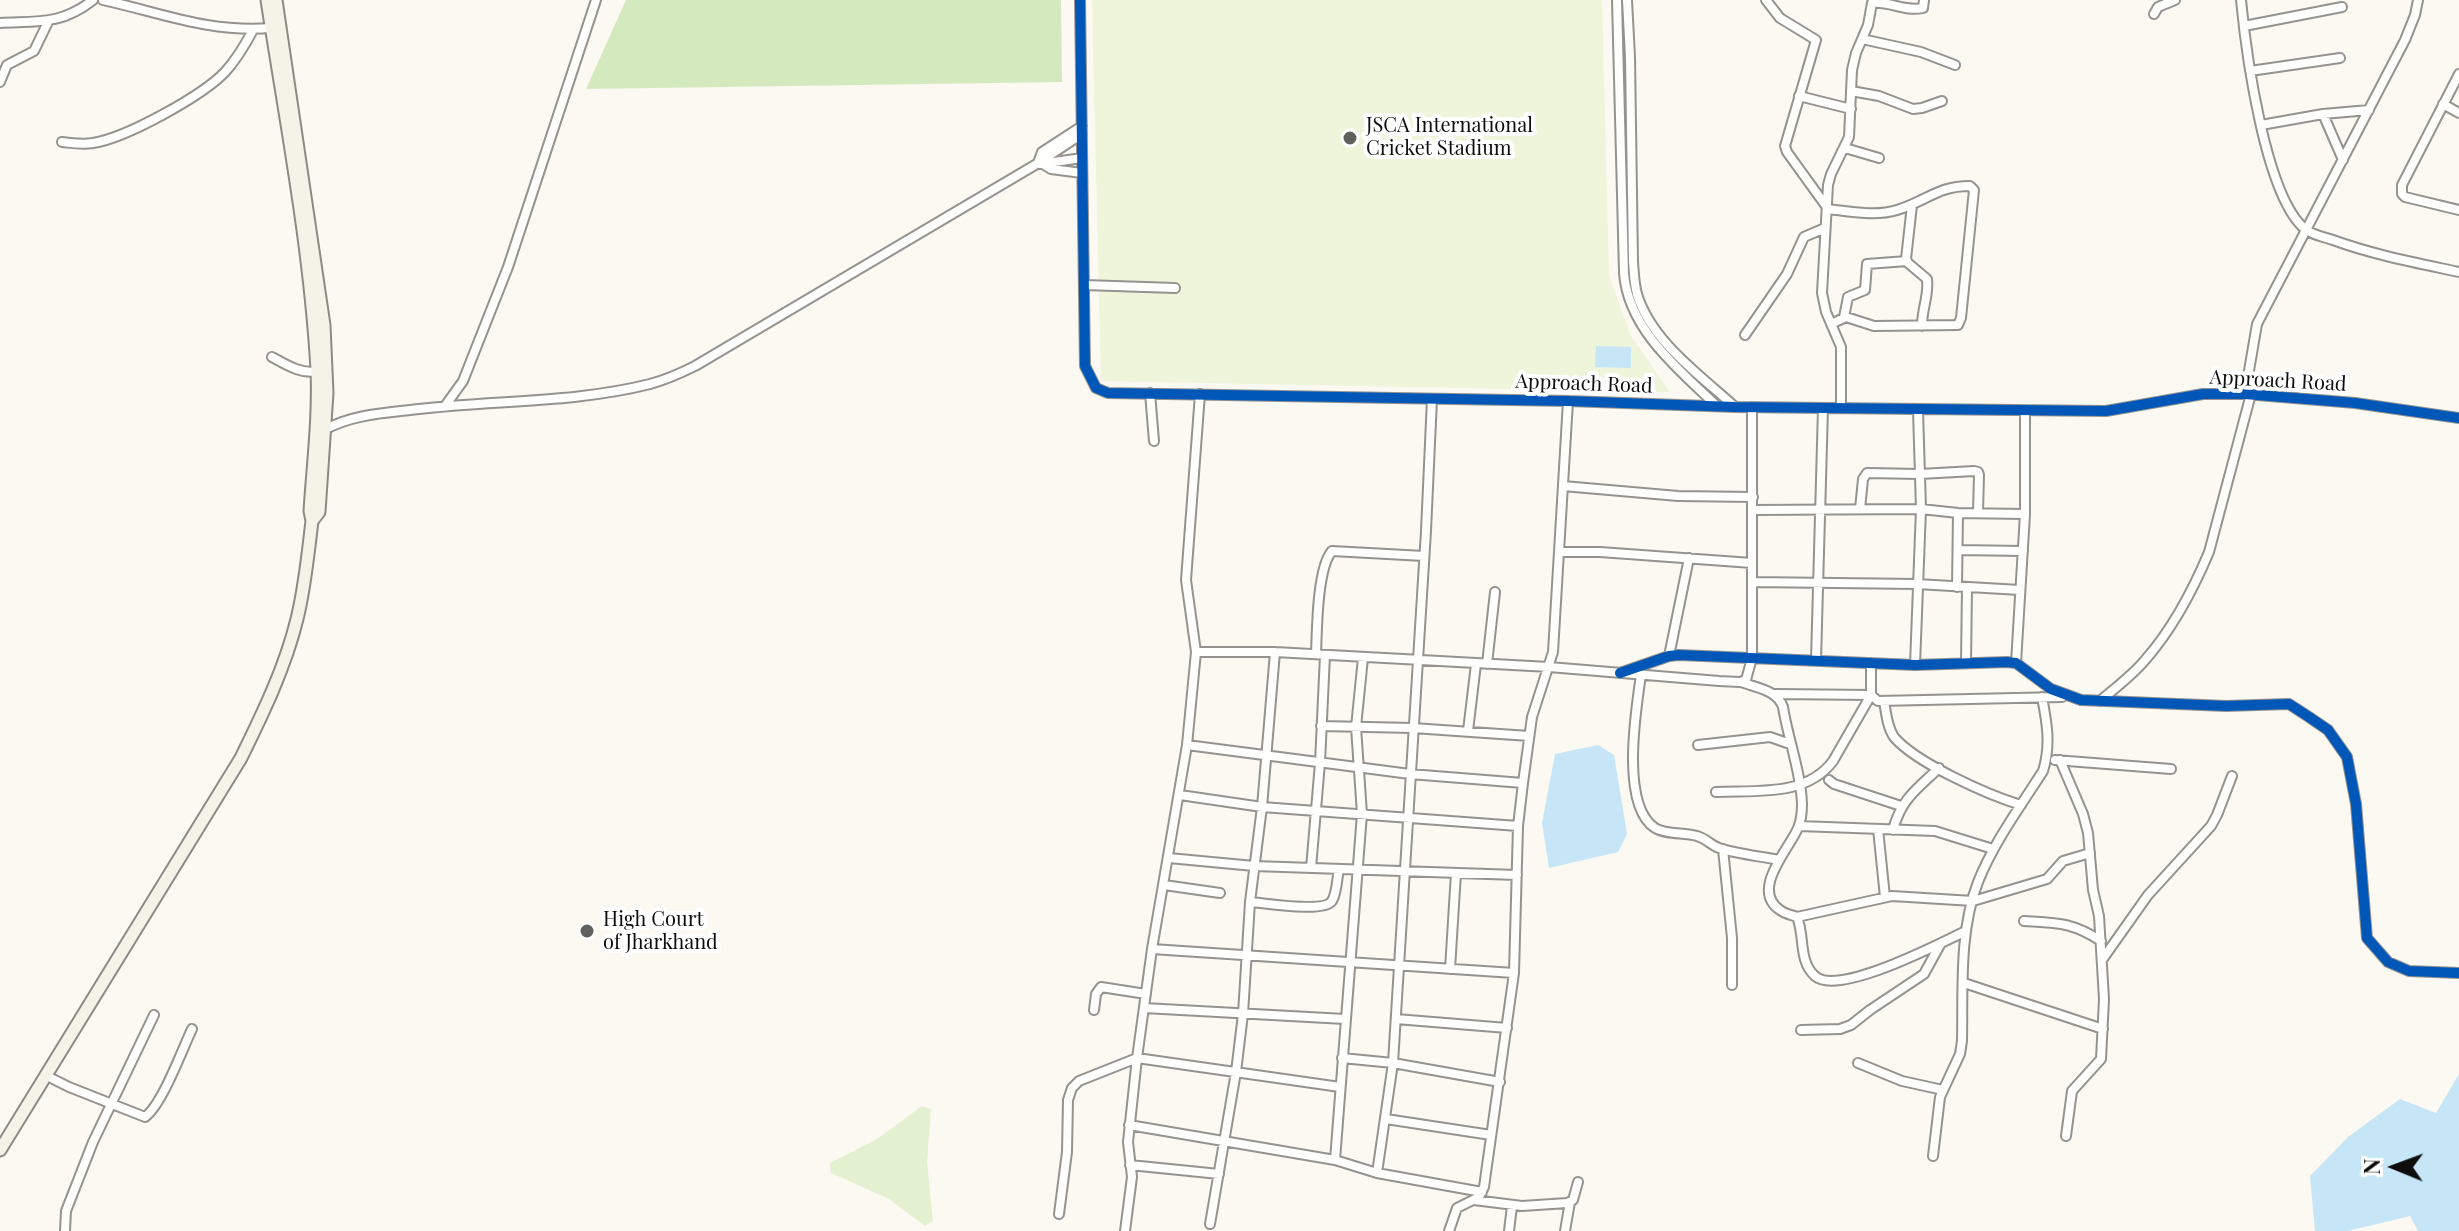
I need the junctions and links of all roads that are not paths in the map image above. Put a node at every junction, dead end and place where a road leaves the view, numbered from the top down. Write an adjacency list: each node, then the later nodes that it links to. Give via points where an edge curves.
1 (93, 0): 16 (street, via 70,16)
2 (267, 0): 19 (main road)
3 (276, 0): 73 (main road, via 324,325 327,361)
4 (596, 0): 64 (street, via 508,267 463,381)
5 (1080, 0): 36 (street, Approach Road)
6 (1617, 0): 65 (street, via 1627,294 1662,351)
7 (1627, 0): 66 (street, via 1636,291 1663,340)
8 (1766, 0): 28 (street, via 1780,18 1816,40)
9 (1924, 0): 21 (street, via 1917,10 1873,3)
10 (2175, 0): 15 (street)
11 (2241, 0): 18 (street)
12 (2418, 0): 32 (street, via 2405,40)
13 (109, 1): 20 (street, via 189,23)
14 (2342, 7): 18 (street)
15 (2154, 14)
16 (49, 20): 17 (street); 26 (street, via 34,51 7,65)
17 (0, 23)
18 (2244, 26): 24 (street)
19 (271, 28): 20 (street); 58 (main road)
20 (253, 30): 37 (street, via 223,74 170,109 100,142)
21 (1862, 39): 23 (street); 27 (street)
22 (2340, 58): 24 (street)
23 (1955, 65)
24 (2250, 71): 35 (street)
25 (2457, 80): 30 (street)
26 (0, 82)
27 (1851, 91): 29 (street, via 1913,109); 31 (street)
28 (1799, 96): 31 (street); 45 (street, via 1786,149)
29 (1942, 101)
30 (2443, 104): 33 (street); 46 (street, via 2402,194)
31 (1851, 109): 38 (street)
32 (2369, 110): 34 (street); 41 (street)
33 (2459, 113)
34 (2323, 114): 35 (street); 41 (street)
35 (2261, 125): 48 (street, via 2283,196)
36 (1082, 130): 39 (street, Approach Road); 42 (street, via 1042,152)
37 (62, 142)
38 (1845, 148): 40 (street); 45 (street, via 1829,179)
39 (1082, 158): 42 (street); 43 (street, Approach Road)
40 (1879, 158)
41 (2343, 160): 48 (street)
42 (1039, 164): 43 (street); 64 (street, via 675,375 616,391)
43 (1082, 173): 51 (street, Approach Road)
44 (1912, 205): 45 (street, via 1881,213); 49 (street); 55 (street, via 1949,187 1974,190 1961,322)
45 (1827, 208): 47 (street)
46 (2459, 210)
47 (1825, 228): 54 (street, via 1822,293); 56 (street, via 1804,237 1787,274)
48 (2306, 231): 50 (street, via 2363,251); 61 (street, via 2257,324)
49 (1907, 261): 53 (street, via 1867,264 1865,290 1848,297); 55 (street, via 1927,279)
50 (2459, 272)
51 (1084, 285): 52 (street); 59 (street, Approach Road, via 1085,366 1090,379 1108,393)
52 (1175, 288)
53 (1844, 317): 54 (street); 55 (street, via 1872,326)
54 (1831, 324): 69 (street, via 1841,347)
55 (1922, 326)
56 (1745, 335)
57 (272, 357): 58 (street, via 290,367)
58 (317, 371): 73 (main road)
59 (1150, 393): 60 (street, Approach Road); 74 (street)
60 (1200, 394): 62 (street, Approach Road); 97 (street, via 1186,580)
61 (2248, 394): 71 (street, Approach Road, via 2203,394 2106,411); 72 (street, Approach Road); 120 (street, via 2199,576 2144,662)
62 (1432, 399): 63 (street, Approach Road); 88 (street)
63 (1568, 401): 65 (street, Approach Road); 76 (street)
64 (445, 406): 73 (street, via 357,417)
65 (1717, 407): 66 (street, Approach Road)
66 (1735, 407): 67 (street, Approach Road)
67 (1752, 407): 68 (street, Approach Road); 77 (street)
68 (1823, 408): 69 (street, Approach Road); 81 (street)
69 (1841, 408): 70 (street, Approach Road)
70 (1918, 410): 71 (street, Approach Road); 75 (street)
71 (2025, 411): 84 (street)
72 (2459, 418)
73 (321, 431): 201 (main road, via 319,512 312,521 297,620 266,707 212,809)
74 (1154, 441)
75 (1920, 474): 78 (street, via 1865,474); 79 (street); 83 (street, via 1977,471)
76 (1563, 486): 77 (street); 87 (street)
77 (1753, 497): 80 (street)
78 (1860, 509): 79 (street); 81 (street)
79 (1921, 509): 82 (street); 92 (street)
80 (1753, 510): 81 (street); 90 (street)
81 (1820, 511): 93 (street)
82 (1958, 513): 83 (street); 85 (street)
83 (1978, 513): 84 (street)
84 (2025, 514): 86 (street)
85 (1958, 550): 86 (street); 94 (street)
86 (2023, 551): 95 (street)
87 (1559, 552): 89 (street); 111 (street)
88 (1424, 556): 99 (street, via 1332,551 1323,571); 104 (street)
89 (1689, 558): 90 (street); 100 (street)
90 (1752, 563): 91 (street)
91 (1752, 582): 93 (street); 102 (street)
92 (1917, 584): 93 (street); 94 (street); 110 (street)
93 (1817, 585): 103 (street)
94 (1962, 587): 95 (street); 106 (street)
95 (2020, 590): 107 (street)
96 (1495, 592): 109 (street)
97 (1196, 652): 98 (street); 127 (street)
98 (1275, 652): 99 (street); 129 (street)
99 (1320, 655): 101 (street); 121 (street)
100 (1669, 656): 102 (street); 112 (street)
101 (1363, 658): 104 (street); 122 (street)
102 (1752, 658): 103 (street); 114 (street, via 1749,674)
103 (1816, 660): 105 (street)
104 (1416, 661): 108 (street); 123 (street)
105 (1871, 663): 110 (street); 116 (street)
106 (1966, 663): 107 (street); 110 (street)
107 (2016, 663): 118 (street)
108 (1476, 664): 109 (street); 124 (street)
109 (1487, 664): 111 (street)
110 (1915, 665)
111 (1549, 667): 112 (street); 125 (street)
112 (1620, 673): 113 (street)
113 (1641, 675): 114 (street); 153 (street, via 1633,770 1646,817 1660,830 1700,836)
114 (1740, 682): 115 (street)
115 (1773, 694): 116 (street); 126 (street, via 1781,702)
116 (1871, 695): 119 (street); 140 (street, via 1826,770)
117 (2042, 697): 118 (street); 119 (street); 130 (street)
118 (2066, 697): 120 (street)
119 (1884, 701): 134 (street, via 1896,739)
120 (2100, 701): 182 (street, via 2289,704 2328,730 2347,757 2356,804 2367,938 2388,962 2409,971)
121 (1321, 726): 122 (street); 132 (street)
122 (1356, 727): 123 (street); 133 (street)
123 (1413, 728): 124 (street); 136 (street)
124 (1468, 731): 125 (street)
125 (1529, 736): 139 (street)
126 (1790, 744): 128 (street, via 1770,737); 140 (street)
127 (1187, 745): 129 (street); 142 (street)
128 (1698, 745)
129 (1267, 756): 132 (street); 145 (street)
130 (2046, 759): 131 (street); 143 (street)
131 (2060, 760): 135 (street); 155 (street, via 2083,814)
132 (1320, 763): 133 (street); 146 (street)
133 (1358, 768): 136 (street); 147 (street)
134 (1939, 768): 143 (street); 144 (street)
135 (2171, 769)
136 (1410, 774): 139 (street); 148 (street)
137 (2232, 776): 177 (street, via 2211,826 2148,895)
138 (1829, 780): 144 (street)
139 (1523, 783): 149 (street)
140 (1800, 787): 141 (street); 150 (street)
141 (1716, 792)
142 (1180, 795): 145 (street); 156 (street)
143 (2021, 805): 154 (street)
144 (1901, 806): 152 (street)
145 (1262, 807): 146 (street); 158 (street)
146 (1316, 811): 147 (street); 159 (street)
147 (1362, 814): 148 (street); 161 (street)
148 (1409, 816): 149 (street); 162 (street)
149 (1518, 826): 164 (street)
150 (1799, 826): 151 (street); 157 (street)
151 (1878, 829): 152 (street); 167 (street)
152 (1893, 830): 154 (street, via 1935,831)
153 (1723, 849): 157 (street); 184 (street)
154 (1993, 849): 168 (street)
155 (2090, 853): 168 (street, via 2067,858 2047,879); 173 (street)
156 (1169, 858): 158 (street); 165 (street)
157 (1779, 860): 170 (street, via 1769,882 1772,900 1779,910)
158 (1254, 866): 159 (street); 169 (street)
159 (1311, 868): 160 (street)
160 (1339, 869): 161 (street); 169 (street, via 1333,899 1326,905)
161 (1357, 870): 162 (street); 178 (street)
162 (1406, 872): 163 (street); 179 (street)
163 (1456, 873): 164 (street); 180 (street)
164 (1517, 875): 181 (street)
165 (1164, 885): 166 (street); 175 (street)
166 (1220, 893)
167 (1885, 897): 168 (street); 170 (street)
168 (1973, 901): 172 (street)
169 (1250, 902): 176 (street)
170 (1797, 917): 174 (street, via 1803,952 1818,979 1854,979)
171 (2024, 921): 173 (street, via 2071,925)
172 (1966, 931): 174 (street); 183 (street)
173 (2101, 941): 177 (street)
174 (1941, 942): 195 (street, via 1924,974 1851,1025)
175 (1152, 949): 176 (street); 185 (street)
176 (1246, 954): 178 (street); 188 (street)
177 (2102, 961): 194 (street)
178 (1349, 963): 179 (street); 190 (street)
179 (1400, 966): 180 (street); 191 (street)
180 (1450, 969): 181 (street)
181 (1514, 973): 192 (street)
182 (2459, 973)
183 (1964, 983): 194 (street); 204 (street, via 1960,1054)
184 (1732, 985)
185 (1146, 994): 186 (street); 187 (street, via 1101,987)
186 (1144, 1008): 188 (street); 196 (street)
187 (1094, 1010)
188 (1243, 1014): 190 (street); 200 (street)
189 (154, 1015): 205 (street)
190 (1345, 1019): 197 (street)
191 (1396, 1019): 192 (street); 198 (street)
192 (1507, 1028): 202 (street)
193 (192, 1029): 205 (street, via 149,1114 139,1116)
194 (2103, 1029): 209 (street, via 2101,1059 2069,1098)
195 (1801, 1030)
196 (1137, 1058): 200 (street); 207 (street); 222 (street, via 1072,1088)
197 (1342, 1058): 198 (street); 203 (street)
198 (1393, 1063): 202 (street); 206 (street)
199 (1858, 1063): 204 (street)
200 (1236, 1072): 203 (street); 210 (street)
201 (45, 1075): 205 (street); 211 (main road)
202 (1500, 1082): 208 (street)
203 (1340, 1087): 213 (street)
204 (1943, 1090): 212 (street)
205 (113, 1104): 224 (street, via 66,1211)
206 (1386, 1119): 208 (street); 215 (street)
207 (1129, 1125): 210 (street); 214 (street)
208 (1491, 1135): 218 (street)
209 (2066, 1136)
210 (1225, 1140): 213 (street); 216 (street)
211 (0, 1150)
212 (1933, 1156)
213 (1335, 1160): 215 (street)
214 (1130, 1165): 216 (street); 225 (street)
215 (1377, 1173): 218 (street)
216 (1219, 1174): 223 (street)
217 (1578, 1182): 220 (street)
218 (1482, 1192): 219 (street)
219 (1474, 1200): 221 (street); 226 (street, via 1453,1212)
220 (1570, 1202): 221 (street); 228 (street)
221 (1512, 1206): 227 (street)
222 (1059, 1214)
223 (1210, 1224)
224 (65, 1231)
225 (1125, 1231)
226 (1449, 1231)
227 (1509, 1231)
228 (1565, 1231)

